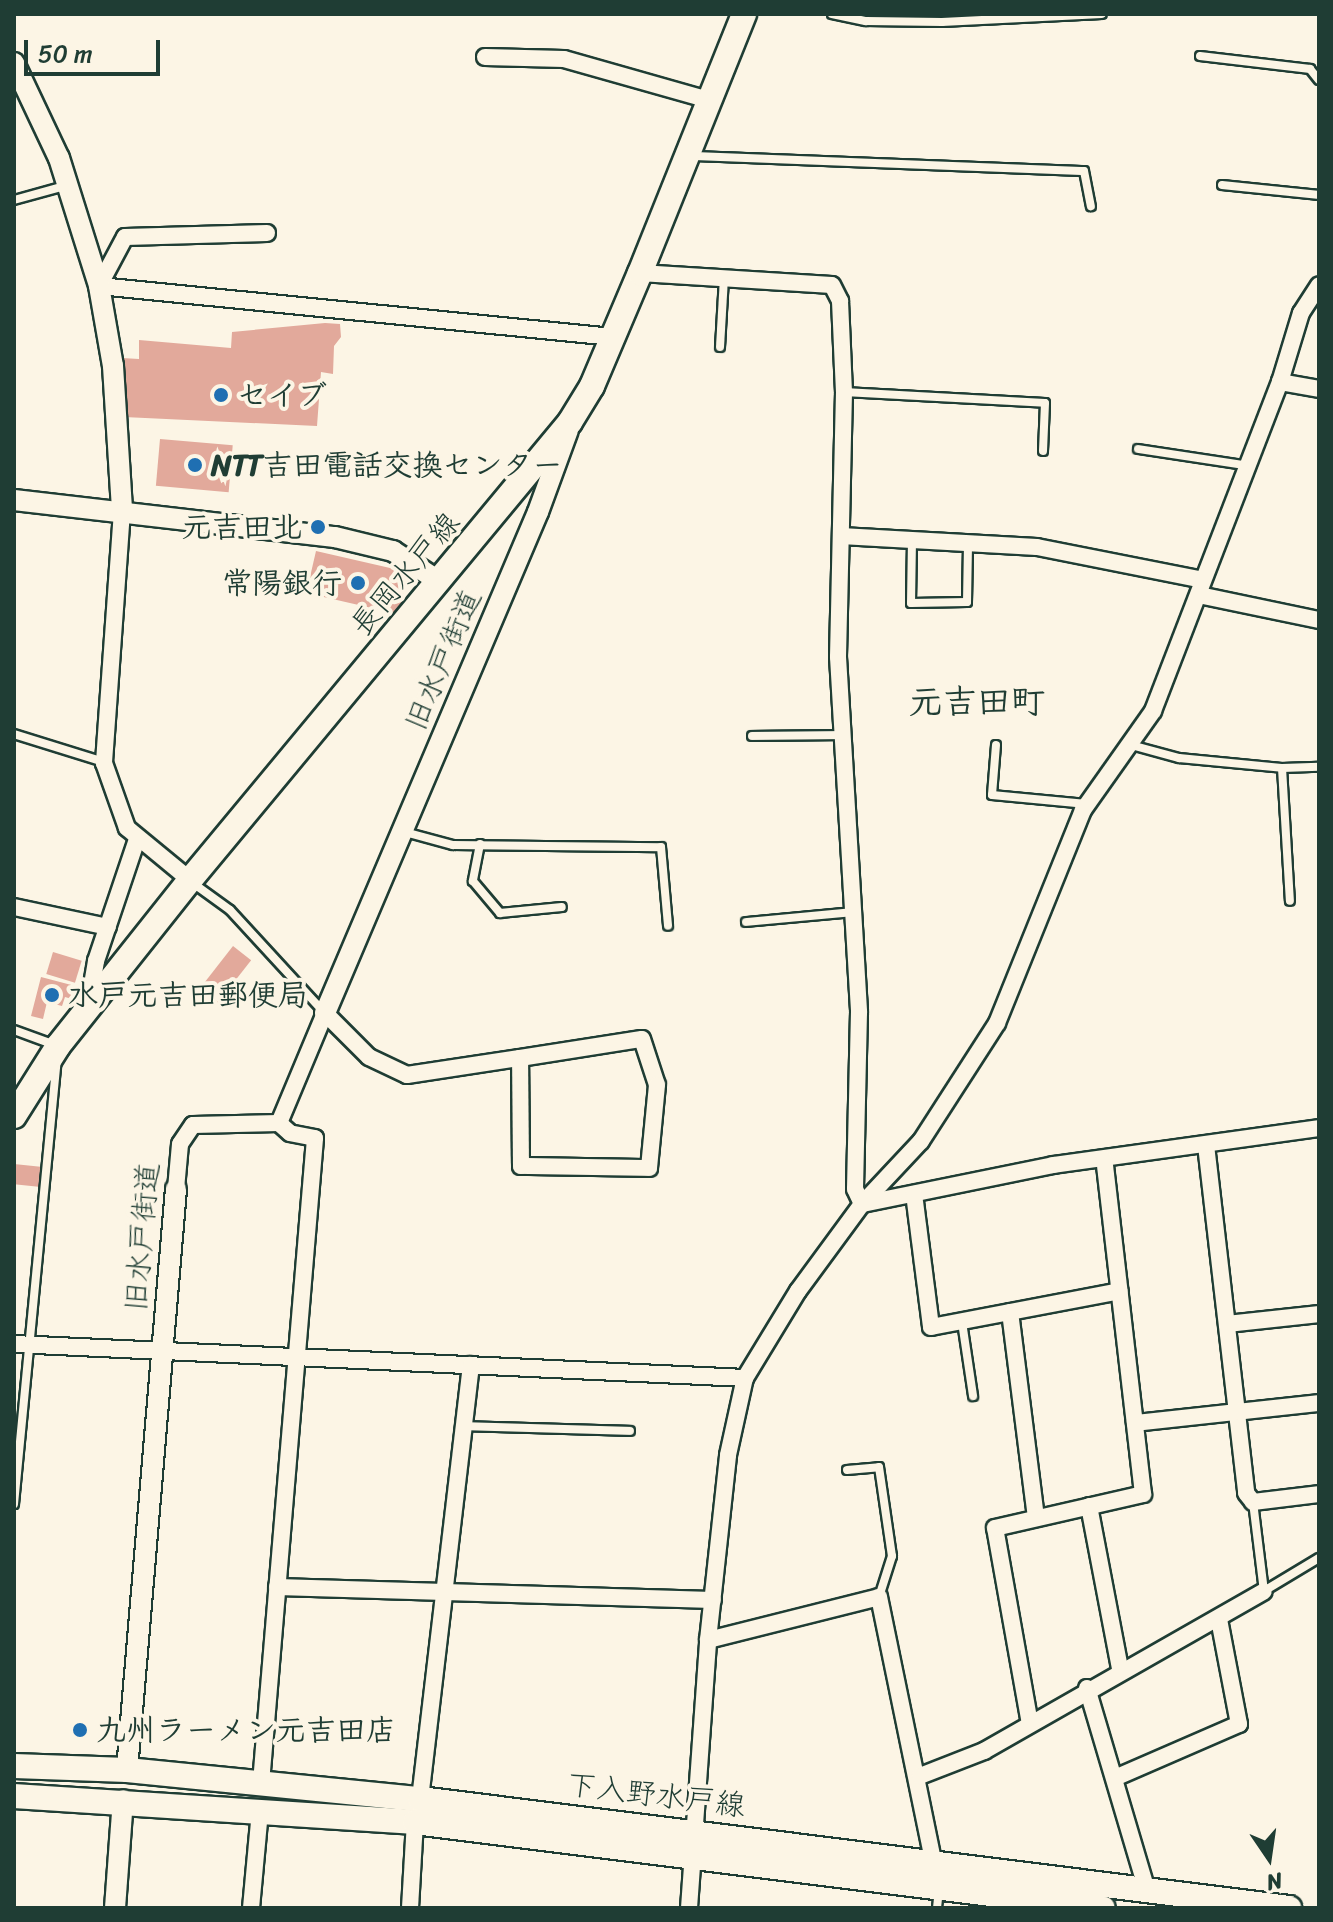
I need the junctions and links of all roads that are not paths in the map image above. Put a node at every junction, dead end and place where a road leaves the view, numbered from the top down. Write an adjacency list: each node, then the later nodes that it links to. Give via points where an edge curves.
1 (744, 14): 9 (main road, 長岡水戸線)
2 (832, 14): 3 (lane, via 866,21 942,22)
3 (1102, 14)
4 (1200, 56): 7 (lane, via 1310,69)
5 (485, 57): 9 (street, via 564,59)
6 (14, 63): 8 (street)
7 (1319, 80)
8 (19, 86): 11 (street)
9 (709, 100): 10 (main road, 長岡水戸線)
10 (687, 155): 15 (lane, via 1084,171); 17 (main road, 長岡水戸線)
11 (69, 185): 14 (lane); 20 (street)
12 (1222, 185): 13 (lane)
13 (1319, 195)
14 (14, 200)
15 (1091, 206)
16 (267, 233): 20 (street, via 125,237)
17 (640, 273): 18 (street); 21 (main road, 長岡水戸線)
18 (724, 278): 22 (lane); 25 (street, via 832,285 840,301)
19 (1319, 285): 23 (street, via 1301,313)
20 (99, 286): 21 (street); 31 (street, via 113,366)
21 (613, 337): 26 (main road, 長岡水戸線)
22 (720, 347)
23 (1280, 382): 24 (street); 29 (street)
24 (1319, 389)
25 (844, 392): 28 (lane, via 1045,403); 32 (street)
26 (570, 422): 35 (main road, 長岡水戸線); 47 (street, 旧水戸街道, via 538,512)
27 (1138, 449): 29 (lane)
28 (1043, 451)
29 (1244, 465): 36 (street)
30 (14, 500): 31 (street)
31 (122, 511): 35 (street, via 367,544 410,560); 43 (street)
32 (841, 536): 33 (street); 39 (street, via 838,657)
33 (912, 540): 34 (street); 34 (lane, via 911,603 967,602)
34 (968, 543): 36 (street, via 1037,547)
35 (440, 582): 50 (main road, 長岡水戸線)
36 (1201, 587): 37 (street); 42 (street, via 1153,711)
37 (1319, 620)
38 (14, 734): 43 (lane)
39 (843, 735): 40 (lane); 54 (street)
40 (752, 736)
41 (996, 745): 46 (lane, via 992,795)
42 (1131, 745): 45 (lane, via 1179,758); 46 (street)
43 (104, 763): 48 (street, via 118,810)
44 (1319, 767): 45 (lane)
45 (1282, 768): 51 (lane)
46 (1088, 804): 70 (street, via 997,1023 921,1141)
47 (401, 831): 49 (lane, via 453,845); 59 (street, 旧水戸街道)
48 (137, 839): 50 (street); 57 (street)
49 (480, 844): 53 (lane, via 473,881 500,913); 56 (lane, via 661,847)
50 (190, 880): 58 (main road, 長岡水戸線); 59 (lane, via 230,910)
51 (1290, 901)
52 (14, 907): 57 (street)
53 (562, 907)
54 (853, 912): 55 (lane); 70 (street, via 859,1012 855,1189)
55 (746, 922)
56 (668, 926)
57 (108, 927): 58 (street, via 87,992)
58 (88, 1008): 61 (main road, 長岡水戸線)
59 (325, 1013): 62 (street, via 369,1057 407,1075); 64 (street, 旧水戸街道)
60 (14, 1030): 61 (lane)
61 (58, 1046): 63 (main road, 長岡水戸線); 76 (lane)
62 (520, 1058): 62 (street, via 642,1039 657,1085 649,1168 521,1166)
63 (14, 1116)
64 (279, 1123): 68 (street, 旧水戸街道, via 193,1125 180,1144); 78 (street, via 290,1133 315,1138)
65 (1319, 1128): 66 (street)
66 (1206, 1145): 67 (street); 75 (street)
67 (1104, 1159): 69 (street); 71 (street)
68 (176, 1189): 77 (street, 旧水戸街道)
69 (914, 1194): 70 (street); 74 (street, via 931,1327)
70 (862, 1204): 80 (street, via 798,1291)
71 (1120, 1291): 72 (street); 84 (street)
72 (1010, 1312): 74 (street); 92 (street)
73 (1319, 1314): 75 (street)
74 (962, 1321): 81 (lane)
75 (1227, 1324): 83 (street)
76 (20, 1344): 77 (street); 90 (lane)
77 (162, 1351): 78 (street); 105 (street, 旧水戸街道)
78 (295, 1357): 79 (street); 94 (street)
79 (471, 1365): 80 (street); 85 (street)
80 (745, 1378): 98 (street, via 728,1455)
81 (973, 1396)
82 (1319, 1403): 83 (street)
83 (1237, 1411): 84 (street); 89 (street, via 1246,1493)
84 (1135, 1423): 91 (street, via 1143,1494)
85 (464, 1426): 86 (lane); 96 (street)
86 (630, 1431)
87 (847, 1470): 97 (lane, via 879,1467 892,1556)
88 (1319, 1494): 89 (street)
89 (1253, 1502): 95 (lane)
90 (14, 1504)
91 (1089, 1506): 92 (street); 101 (street)
92 (1036, 1517): 103 (street, via 995,1528)
93 (1319, 1558): 95 (lane)
94 (277, 1587): 96 (street); 108 (street)
95 (1264, 1591): 99 (street)
96 (445, 1592): 98 (street); 111 (street)
97 (879, 1597): 100 (street); 106 (street)
98 (713, 1600): 100 (street)
99 (1219, 1619): 101 (street); 107 (street, via 1239,1724)
100 (708, 1640): 113 (street)
101 (1120, 1669): 102 (street)
102 (1087, 1688): 103 (street); 107 (street)
103 (1030, 1724): 106 (street, via 984,1751)
104 (14, 1766): 105 (main road, 下入野水戸線)
105 (127, 1770): 108 (main road, 下入野水戸線)
106 (920, 1776): 114 (street)
107 (1117, 1777): 115 (street)
108 (261, 1783): 111 (main road, 下入野水戸線)
109 (14, 1796): 110 (main road, 下入野水戸線)
110 (123, 1800): 112 (main road, 下入野水戸線); 116 (street)
111 (418, 1810): 112 (main road, 下入野水戸線); 113 (main road, 下入野水戸線); 118 (street)
112 (260, 1811): 117 (street)
113 (694, 1844): 114 (main road, 下入野水戸線); 119 (street)
114 (937, 1886): 115 (main road, 下入野水戸線); 120 (main road, 下入野水戸線)
115 (1147, 1890): 121 (main road, 下入野水戸線)
116 (115, 1908)
117 (251, 1908)
118 (410, 1908)
119 (689, 1908)
120 (1103, 1908)
121 (1289, 1908)

